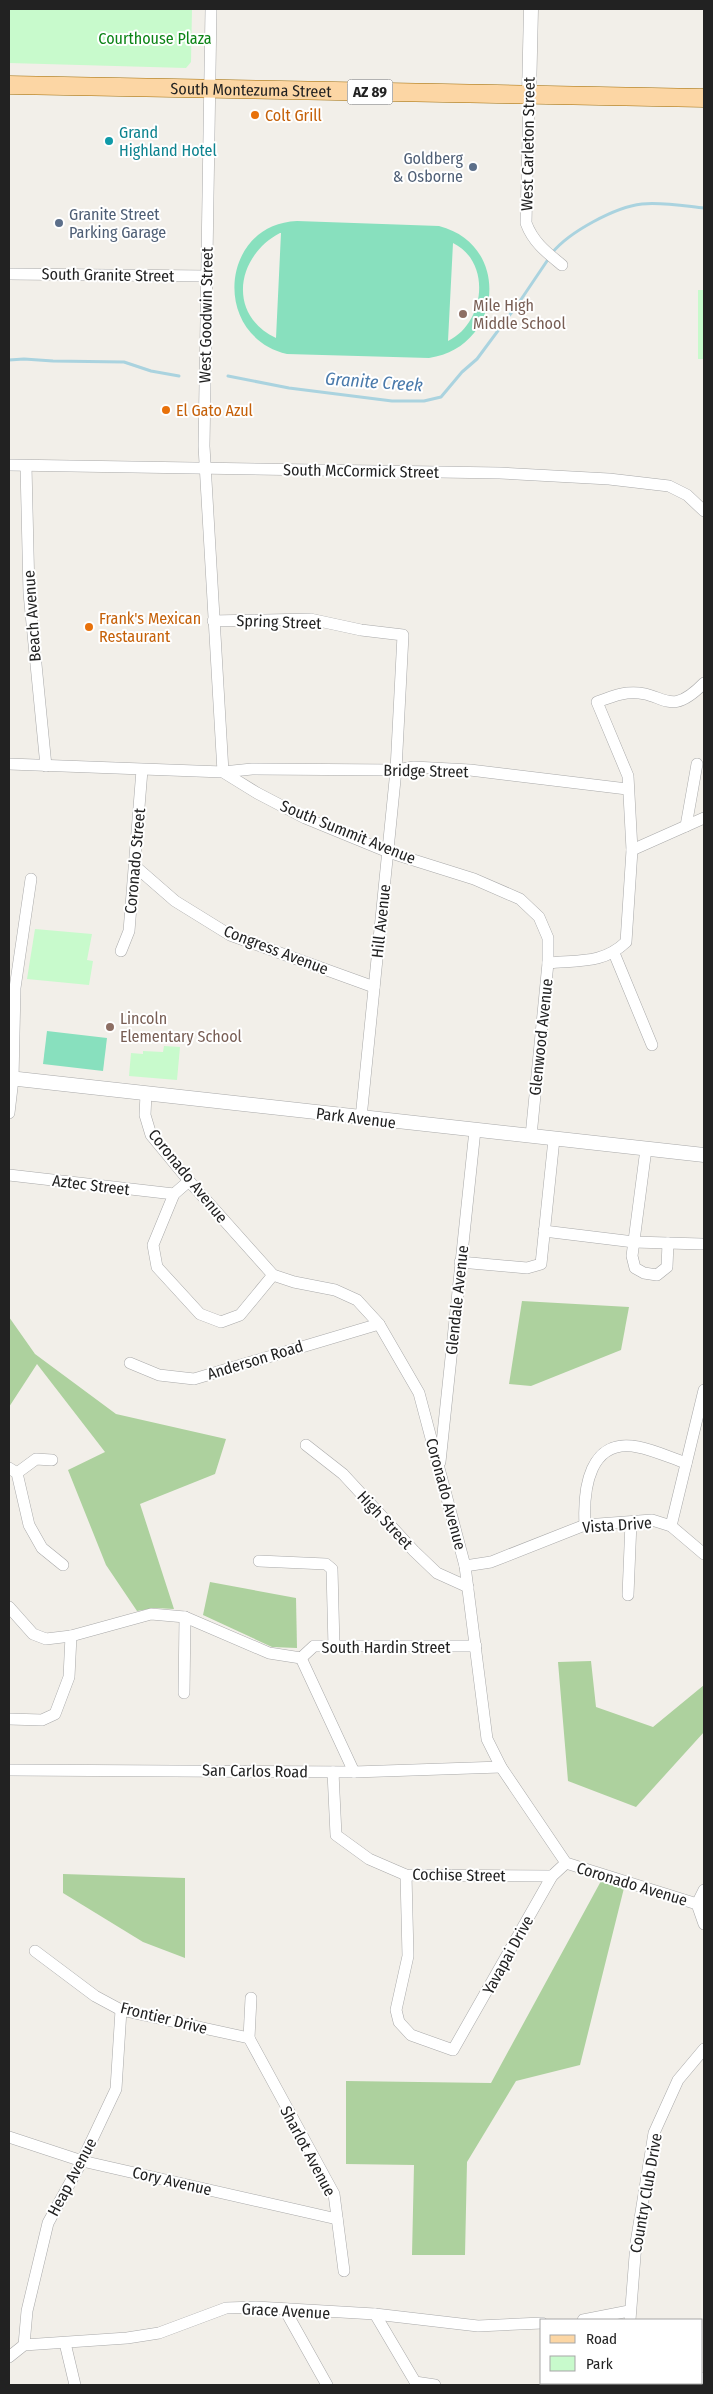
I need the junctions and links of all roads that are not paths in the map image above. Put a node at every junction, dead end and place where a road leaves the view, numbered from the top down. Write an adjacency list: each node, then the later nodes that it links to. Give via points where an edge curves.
1 (211, 9): 4 (street, West Goodwin Street)
2 (531, 9): 5 (street, West Carleton Street)
3 (9, 85): 4 (main road, South Montezuma Street / AZ 89)
4 (210, 89): 5 (main road, South Montezuma Street / AZ 89); 9 (street, West Goodwin Street)
5 (529, 95): 6 (main road, South Montezuma Street / AZ 89); 7 (street, West Carleton Street, via 526,223 537,245)
6 (704, 98)
7 (562, 265)
8 (9, 274): 9 (street, South Granite Street)
9 (206, 276): 12 (street, West Goodwin Street)
10 (9, 465): 11 (street, South McCormick Street)
11 (26, 466): 12 (street, South McCormick Street); 19 (street, Beach Avenue, via 29,592)
12 (205, 468): 13 (street, South McCormick Street, via 500,473 609,479 669,486 687,495); 14 (street, West Goodwin Street)
13 (704, 511)
14 (213, 621): 15 (street, Spring Street, via 310,620); 22 (street, West Goodwin Street)
15 (404, 635): 21 (street, Hill Avenue)
16 (704, 683): 23 (street, via 690,698 667,703 645,694 626,693 597,702 628,776)
17 (9, 764): 19 (street)
18 (697, 764): 25 (street)
19 (46, 766): 20 (street)
20 (142, 770): 22 (street); 28 (street, Coronado Street)
21 (396, 770): 22 (street, Bridge Street, via 252,769); 23 (street, Bridge Street, via 414,767 470,770); 27 (street, Hill Avenue)
22 (223, 772): 27 (street, South Summit Avenue, via 305,818)
23 (627, 789): 26 (street)
24 (704, 818): 25 (street)
25 (686, 826): 26 (street)
26 (632, 850): 32 (street, via 626,942)
27 (388, 852): 30 (street, South Summit Avenue, via 474,879 520,899 539,917); 34 (street, Hill Avenue)
28 (136, 867): 31 (street, Coronado Street, via 129,931); 34 (street, Congress Avenue, via 175,901 230,935)
29 (31, 879): 36 (street, via 15,988)
30 (548, 938): 33 (street, Glenwood Avenue)
31 (121, 951)
32 (614, 953): 33 (street, via 604,958); 35 (street)
33 (548, 963): 41 (street, Glenwood Avenue)
34 (374, 987): 39 (street, Hill Avenue)
35 (652, 1045)
36 (11, 1078): 37 (street, Park Avenue); 38 (street)
37 (146, 1094): 39 (street, Park Avenue); 46 (street, Coronado Avenue, via 144,1115 151,1135)
38 (9, 1113)
39 (361, 1118): 40 (street, Park Avenue)
40 (474, 1130): 41 (street, Park Avenue); 52 (street, Glendale Avenue)
41 (531, 1136): 42 (street, Park Avenue)
42 (554, 1139): 43 (street, Park Avenue); 48 (street)
43 (646, 1149): 44 (street, Park Avenue); 49 (street)
44 (704, 1156)
45 (9, 1175): 47 (street, Aztec Street)
46 (189, 1181): 47 (street); 53 (street, Coronado Avenue)
47 (174, 1194): 53 (street, via 153,1245 157,1267 200,1314 221,1322 240,1315)
48 (544, 1231): 49 (street); 52 (street, via 541,1264 528,1268)
49 (634, 1242): 50 (street); 50 (street, via 632,1256 636,1268 657,1275 667,1267)
50 (668, 1243): 51 (street)
51 (702, 1244)
52 (460, 1262): 60 (street, Glendale Avenue)
53 (273, 1275): 54 (street, Coronado Avenue, via 335,1290 357,1300)
54 (379, 1324): 55 (street, Anderson Road, via 194,1379 159,1375); 60 (street, Coronado Avenue, via 419,1393)
55 (130, 1363)
56 (704, 1390): 59 (street)
57 (306, 1445): 69 (street, High Street, via 343,1474 437,1573)
58 (52, 1460): 61 (street, via 36,1459)
59 (686, 1463): 63 (street, via 637,1446 613,1447 596,1459 584,1501); 64 (street)
60 (439, 1469): 68 (street, Coronado Avenue)
61 (13, 1470): 67 (street, via 29,1524 42,1548)
62 (631, 1522): 63 (street, Vista Drive); 64 (street, Vista Drive, via 652,1520); 70 (street)
63 (585, 1525): 68 (street, Vista Drive, via 491,1562)
64 (671, 1526): 65 (street, Vista Drive)
65 (704, 1554)
66 (259, 1561): 75 (street, via 326,1564 332,1569)
67 (63, 1565)
68 (465, 1566): 69 (street, Coronado Avenue)
69 (468, 1587): 74 (street, Coronado Avenue)
70 (628, 1595)
71 (9, 1607): 73 (street, South Hardin Street, via 33,1634 46,1639)
72 (185, 1616): 73 (street, South Hardin Street, via 150,1614); 76 (street, South Hardin Street, via 269,1653); 77 (street)
73 (71, 1636): 78 (street, via 69,1677 55,1714 42,1720)
74 (476, 1646): 75 (street, South Hardin Street); 79 (street, Coronado Avenue, via 487,1739)
75 (334, 1647): 76 (street, South Hardin Street, via 314,1646)
76 (301, 1658): 82 (street)
77 (184, 1694)
78 (9, 1719)
79 (501, 1767): 82 (street, San Carlos Road); 83 (street, Coronado Avenue)
80 (9, 1770): 81 (street, San Carlos Road)
81 (333, 1772): 82 (street, San Carlos Road); 84 (street, Cochise Street, via 336,1835 369,1860)
82 (354, 1772)
83 (566, 1863): 85 (street, Yavapai Drive); 87 (street, Coronado Avenue)
84 (406, 1876): 85 (street, Cochise Street); 85 (street, Yavapai Drive, via 408,1956 396,2010 399,2022 411,2035 454,2050)
85 (552, 1876)
86 (704, 1890): 87 (street)
87 (697, 1904): 88 (street)
88 (704, 1924)
89 (34, 1951): 91 (street, Frontier Drive, via 95,1996)
90 (251, 1998): 92 (street)
91 (121, 2010): 92 (street, Frontier Drive); 95 (street, Heap Avenue, via 116,2089)
92 (249, 2038): 96 (street, Sharlot Avenue, via 334,2194)
93 (704, 2049): 100 (street, Country Club Drive, via 678,2080 654,2133 636,2243)
94 (9, 2138): 95 (street, Cory Avenue)
95 (82, 2161): 96 (street, Cory Avenue); 104 (street, Heap Avenue, via 48,2223 26,2311)
96 (337, 2219): 97 (street, Sharlot Avenue)
97 (344, 2271)
98 (285, 2310): 99 (street, Grace Avenue); 103 (street, Grace Avenue, via 226,2308 159,2333); 108 (street)
99 (375, 2314): 102 (street, Grace Avenue, via 478,2326); 106 (street)
100 (630, 2316): 101 (street)
101 (595, 2319)
102 (540, 2323)
103 (65, 2343): 104 (street, Grace Avenue); 107 (street)
104 (24, 2345): 105 (street)
105 (9, 2357)
106 (416, 2384): 109 (street)
107 (75, 2385)
108 (327, 2385)
109 (435, 2385)

